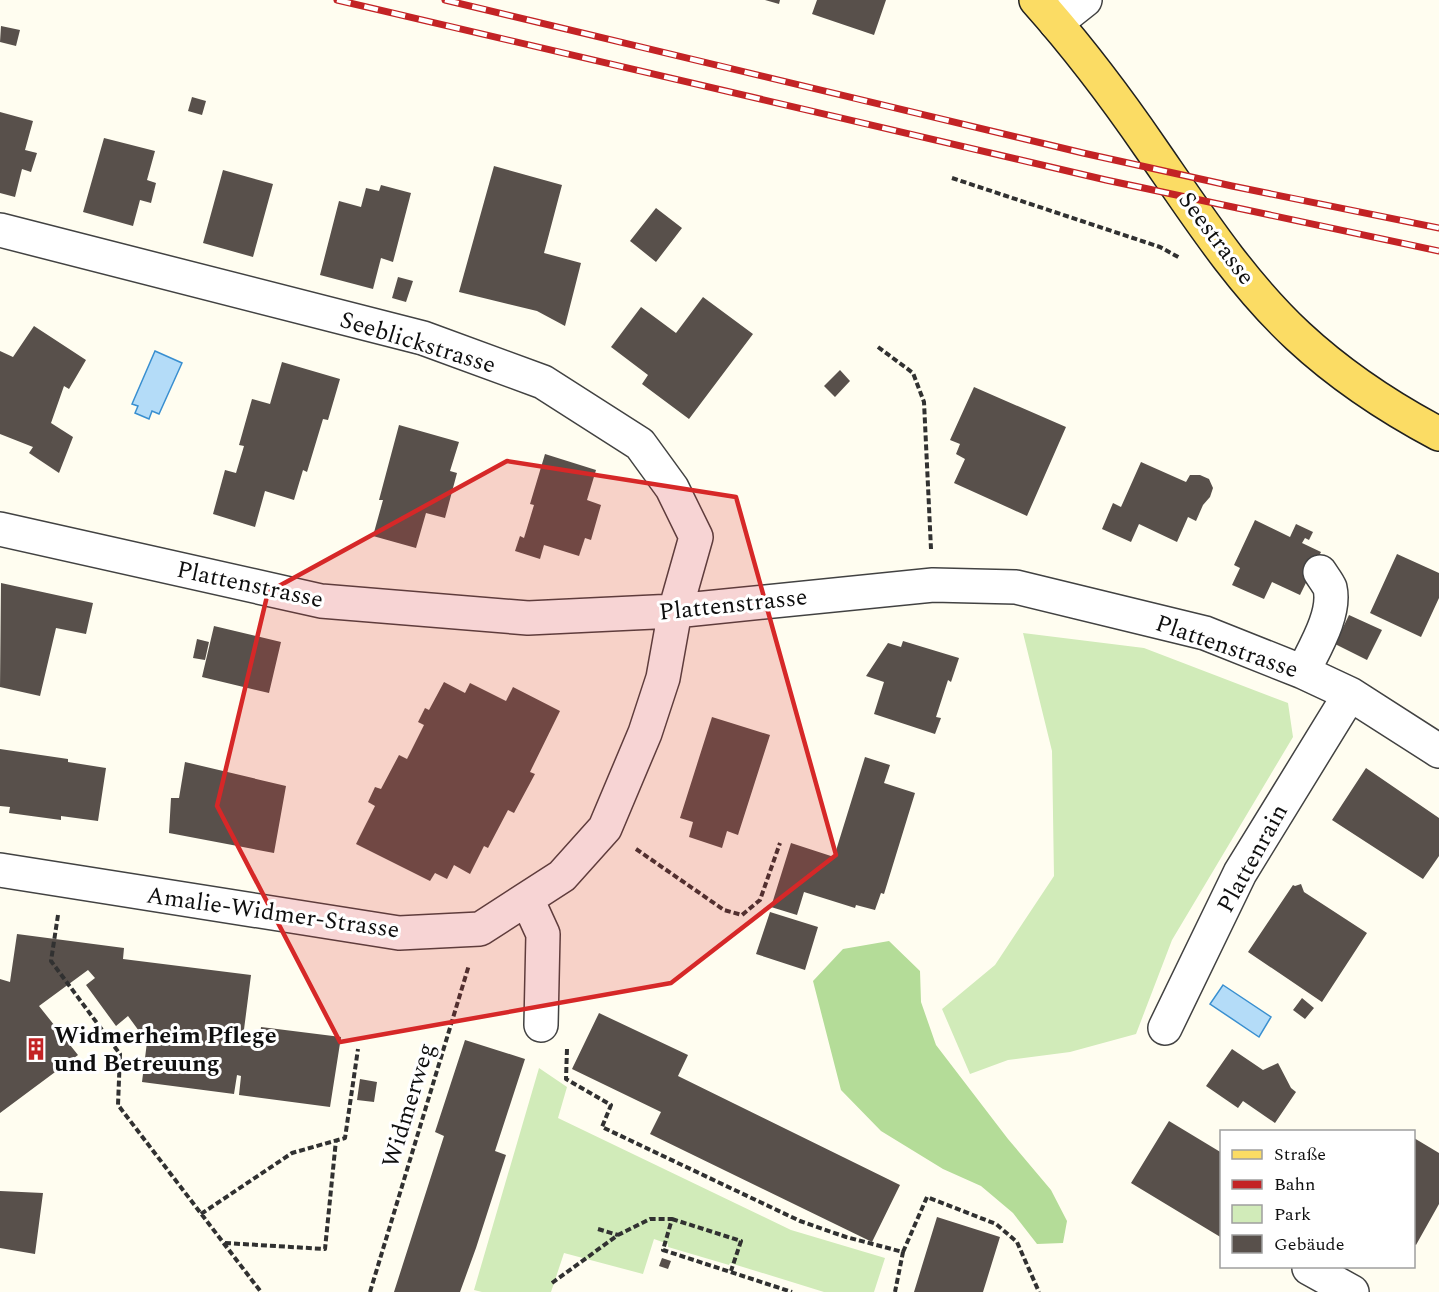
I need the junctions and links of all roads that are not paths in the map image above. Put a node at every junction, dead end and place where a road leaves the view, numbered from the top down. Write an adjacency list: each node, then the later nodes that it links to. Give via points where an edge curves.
1 (1085, 0): 2 (street)
2 (1046, 11): 4 (main road, Seestrasse, via 1148,144 1203,225 1297,335 1342,374)
3 (0, 231): 7 (street, Seeblickstrasse, via 423,338 543,382 640,444 672,488 696,537)
4 (1439, 434)
5 (0, 529): 7 (street, Plattenstrasse, via 321,601 528,618)
6 (1320, 572): 8 (street, via 1330,587 1330,604 1324,628)
7 (675, 611): 8 (street, Plattenstrasse, via 933,585 1016,587 1205,633); 12 (street, Amalie-Widmer-Strasse, via 663,678 645,733 605,828 562,876)
8 (1303, 672): 9 (street, Plattenstrasse)
9 (1350, 694): 10 (street, Plattenstrasse); 13 (street, Plattenrain, via 1240,873)
10 (1439, 751)
11 (0, 870): 12 (street, Amalie-Widmer-Strasse, via 399,933 480,928)
12 (527, 899): 14 (street, via 543,934)
13 (1165, 1028)
14 (554, 1035)
15 (1309, 1268): 16 (street)
16 (1352, 1292)

